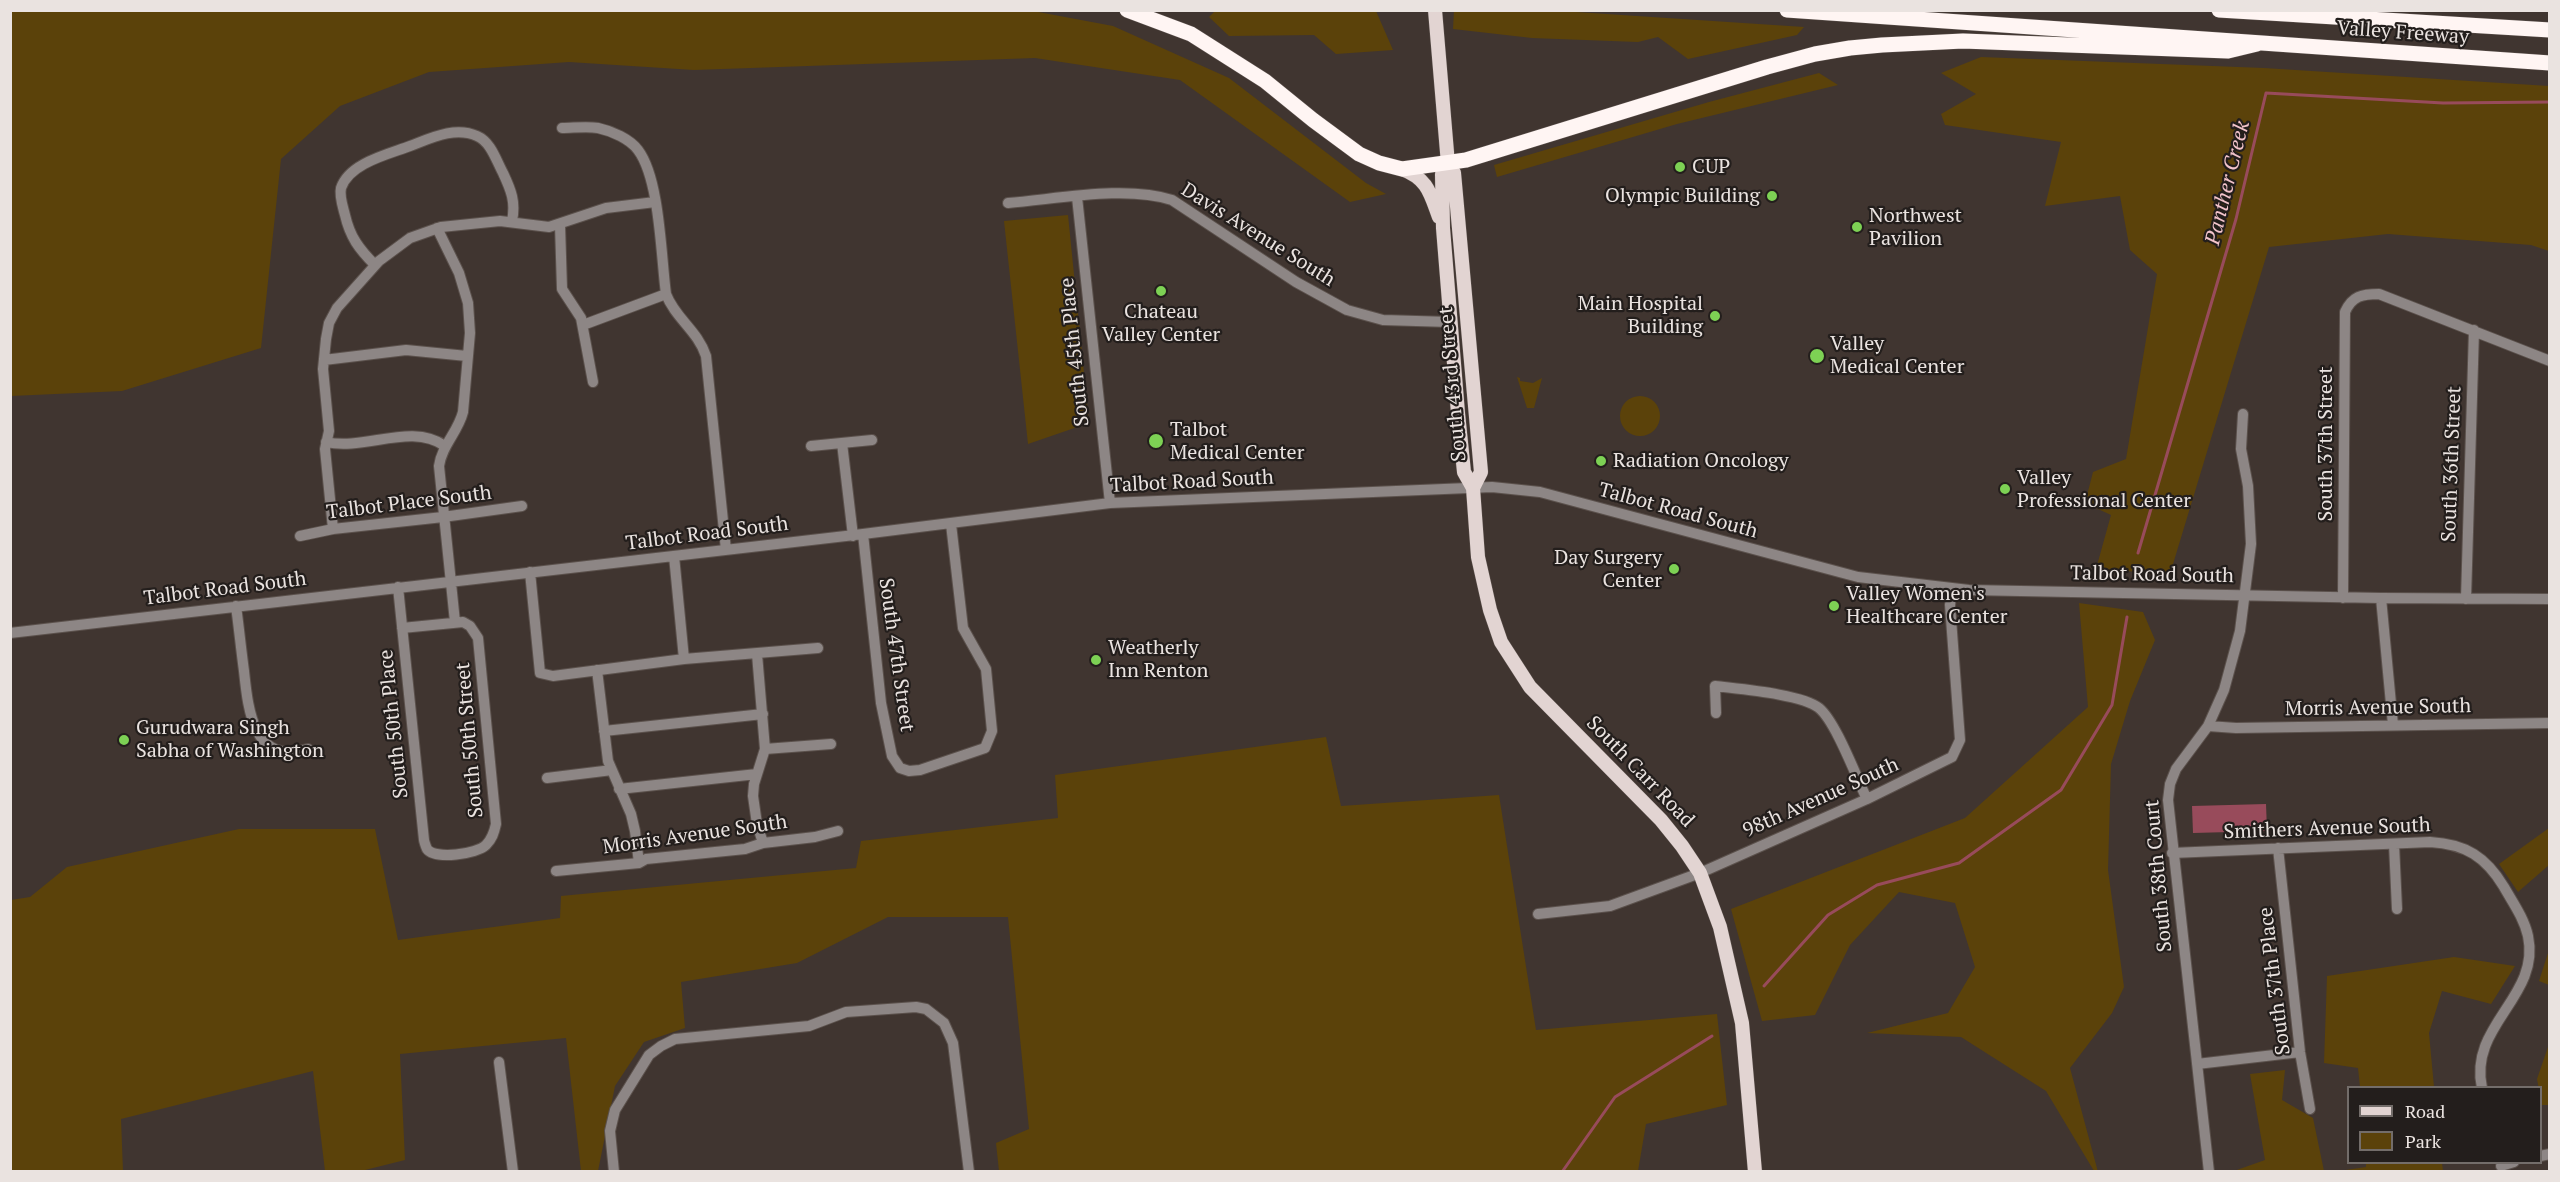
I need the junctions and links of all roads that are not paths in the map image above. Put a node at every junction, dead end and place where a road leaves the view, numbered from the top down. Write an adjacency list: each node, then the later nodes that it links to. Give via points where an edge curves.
1 (1126, 10): 14 (highway, via 1191,34 1265,81 1359,154)
2 (1435, 10): 13 (main road, South 43rd Street)
3 (1787, 10): 9 (highway, Valley Freeway)
4 (1912, 10): 10 (highway)
5 (2219, 10): 7 (highway, Valley Freeway)
6 (2306, 10): 7 (highway)
7 (2325, 15): 8 (highway, Valley Freeway)
8 (2550, 30)
9 (2257, 44): 11 (highway, Valley Freeway); 13 (highway, via 2228,51 1963,41 1850,48 1767,67)
10 (2550, 54)
11 (2550, 63)
12 (562, 128): 16 (street, via 598,128 629,141 645,164)
13 (1448, 164): 14 (highway); 21 (main road, South 43rd Street, via 1442,174); 37 (main road, South 43rd Street, via 1454,173 1481,472)
14 (1402, 169): 21 (main road, via 1416,174 1428,188)
15 (1077, 197): 17 (street, Davis Avenue South); 24 (street, Davis Avenue South, via 1145,193 1166,198 1296,282 1347,310 1383,320); 38 (street, South 45th Place)
16 (655, 202): 19 (street, via 606,208); 23 (street)
17 (1008, 203)
18 (512, 221): 19 (street); 20 (street); 22 (street, via 512,191 489,145 478,136 462,133 438,136 365,164 342,186 348,231)
19 (560, 225): 25 (street, via 562,289)
20 (437, 228): 22 (street, via 394,247); 27 (street, via 465,288 469,316)
21 (1443, 228): 24 (main road, South 43rd Street)
22 (375, 265): 28 (street, via 337,308 329,323)
23 (666, 294): 25 (street); 45 (street, via 670,306 698,339 706,356)
24 (1450, 322): 37 (main road, South 43rd Street, via 1464,472)
25 (583, 325): 30 (street)
26 (2474, 330): 29 (street); 52 (street, South 37th Street, via 2379,294 2357,296 2345,312); 54 (street, South 36th Street)
27 (467, 356): 28 (street, via 406,350); 35 (street, via 463,412 459,427)
28 (324, 360): 33 (street)
29 (2550, 361)
30 (593, 382)
31 (2243, 414): 51 (street, South 38th Court, via 2241,449 2248,486 2251,544)
32 (872, 440): 34 (street)
33 (326, 442): 35 (street, via 341,446 421,435); 42 (street)
34 (842, 443): 36 (street); 43 (street, South 47th Street)
35 (445, 446): 40 (street, via 439,466)
36 (810, 446)
37 (1473, 488): 38 (street, Talbot Road South); 50 (street, Talbot Road South, via 1540,492 1858,577); 86 (main road, South Carr Road, via 1482,579 1501,642 1530,687 1661,820)
38 (1110, 503): 41 (street, Talbot Road South)
39 (522, 506): 40 (street, Talbot Place South)
40 (443, 518): 42 (street, Talbot Place South); 48 (street)
41 (951, 524): 43 (street, Talbot Road South); 43 (street, South 47th Street, via 963,628 986,669 992,731 985,748 920,770 900,768 892,756)
42 (333, 529): 44 (street, Talbot Place South)
43 (858, 535): 45 (street, Talbot Road South)
44 (300, 536)
45 (726, 550): 46 (street, Talbot Road South)
46 (674, 556): 47 (street, Talbot Road South); 62 (street)
47 (530, 572): 48 (street, Talbot Road South); 63 (street, via 540,673 553,676)
48 (450, 581): 49 (street, Talbot Road South); 57 (street)
49 (398, 587): 56 (street, Talbot Road South); 58 (street, South 50th Place)
50 (1952, 590): 51 (street, Talbot Road South); 77 (street, 98th Avenue South, via 1960,740 1956,752)
51 (2246, 595): 52 (street, Talbot Road South); 68 (street, South 38th Court, via 2233,666)
52 (2343, 598): 53 (street, Talbot Road South)
53 (2381, 598): 54 (street, Talbot Road South); 67 (street)
54 (2466, 599): 55 (street, Talbot Road South)
55 (2550, 599)
56 (236, 606): 59 (street, Talbot Road South); 71 (street, via 248,706 256,731 281,751)
57 (455, 622): 58 (street); 83 (street, South 50th Street, via 470,626 478,638 496,824 491,840 477,851)
58 (402, 628): 83 (street, South 50th Place, via 424,840)
59 (10, 633)
60 (818, 648): 61 (street)
61 (757, 654): 62 (street); 65 (street)
62 (684, 659): 63 (street)
63 (597, 670): 69 (street)
64 (1716, 713): 77 (street, via 1715,687 1743,689 1818,707 1828,719)
65 (763, 714): 69 (street); 72 (street)
66 (2550, 723): 67 (street, Morris Avenue South)
67 (2392, 725): 68 (street, Morris Avenue South)
68 (2208, 726): 82 (street, South 38th Court, via 2182,759 2170,784)
69 (604, 730): 73 (street)
70 (831, 744): 72 (street)
71 (308, 749)
72 (765, 749): 74 (street)
73 (612, 770): 75 (street); 76 (street)
74 (757, 774): 76 (street); 79 (street, via 753,796)
75 (546, 778)
76 (619, 789): 84 (street, via 635,831)
77 (1867, 799): 86 (street, 98th Avenue South)
78 (838, 831): 79 (street, Morris Avenue South)
79 (763, 843): 84 (street, Morris Avenue South, via 745,849 646,859)
80 (2394, 844): 81 (street, Smithers Avenue South); 87 (street); 92 (street, Smithers Avenue South, via 2442,843 2467,850 2493,870 2522,919 2530,954 2523,983 2484,1045 2480,1061)
81 (2278, 848): 82 (street, Smithers Avenue South); 89 (street, South 37th Place)
82 (2172, 853): 91 (street, South 38th Court)
83 (432, 854)
84 (639, 863): 85 (street, Morris Avenue South)
85 (556, 871)
86 (1700, 873): 88 (street, via 1610,906); 97 (main road, South Carr Road, via 1720,927 1742,1023)
87 (2397, 909)
88 (1538, 914)
89 (2300, 1052): 91 (street); 93 (street, South 37th Place)
90 (500, 1062): 94 (street)
91 (2197, 1064): 98 (street, South 38th Court)
92 (2482, 1086)
93 (2310, 1109)
94 (513, 1172)
95 (614, 1172): 96 (street, via 610,1131 615,1110 649,1055 675,1039 809,1026 846,1012 916,1007 926,1009 944,1023 953,1043)
96 (969, 1172)
97 (1755, 1172)
98 (2209, 1172)

